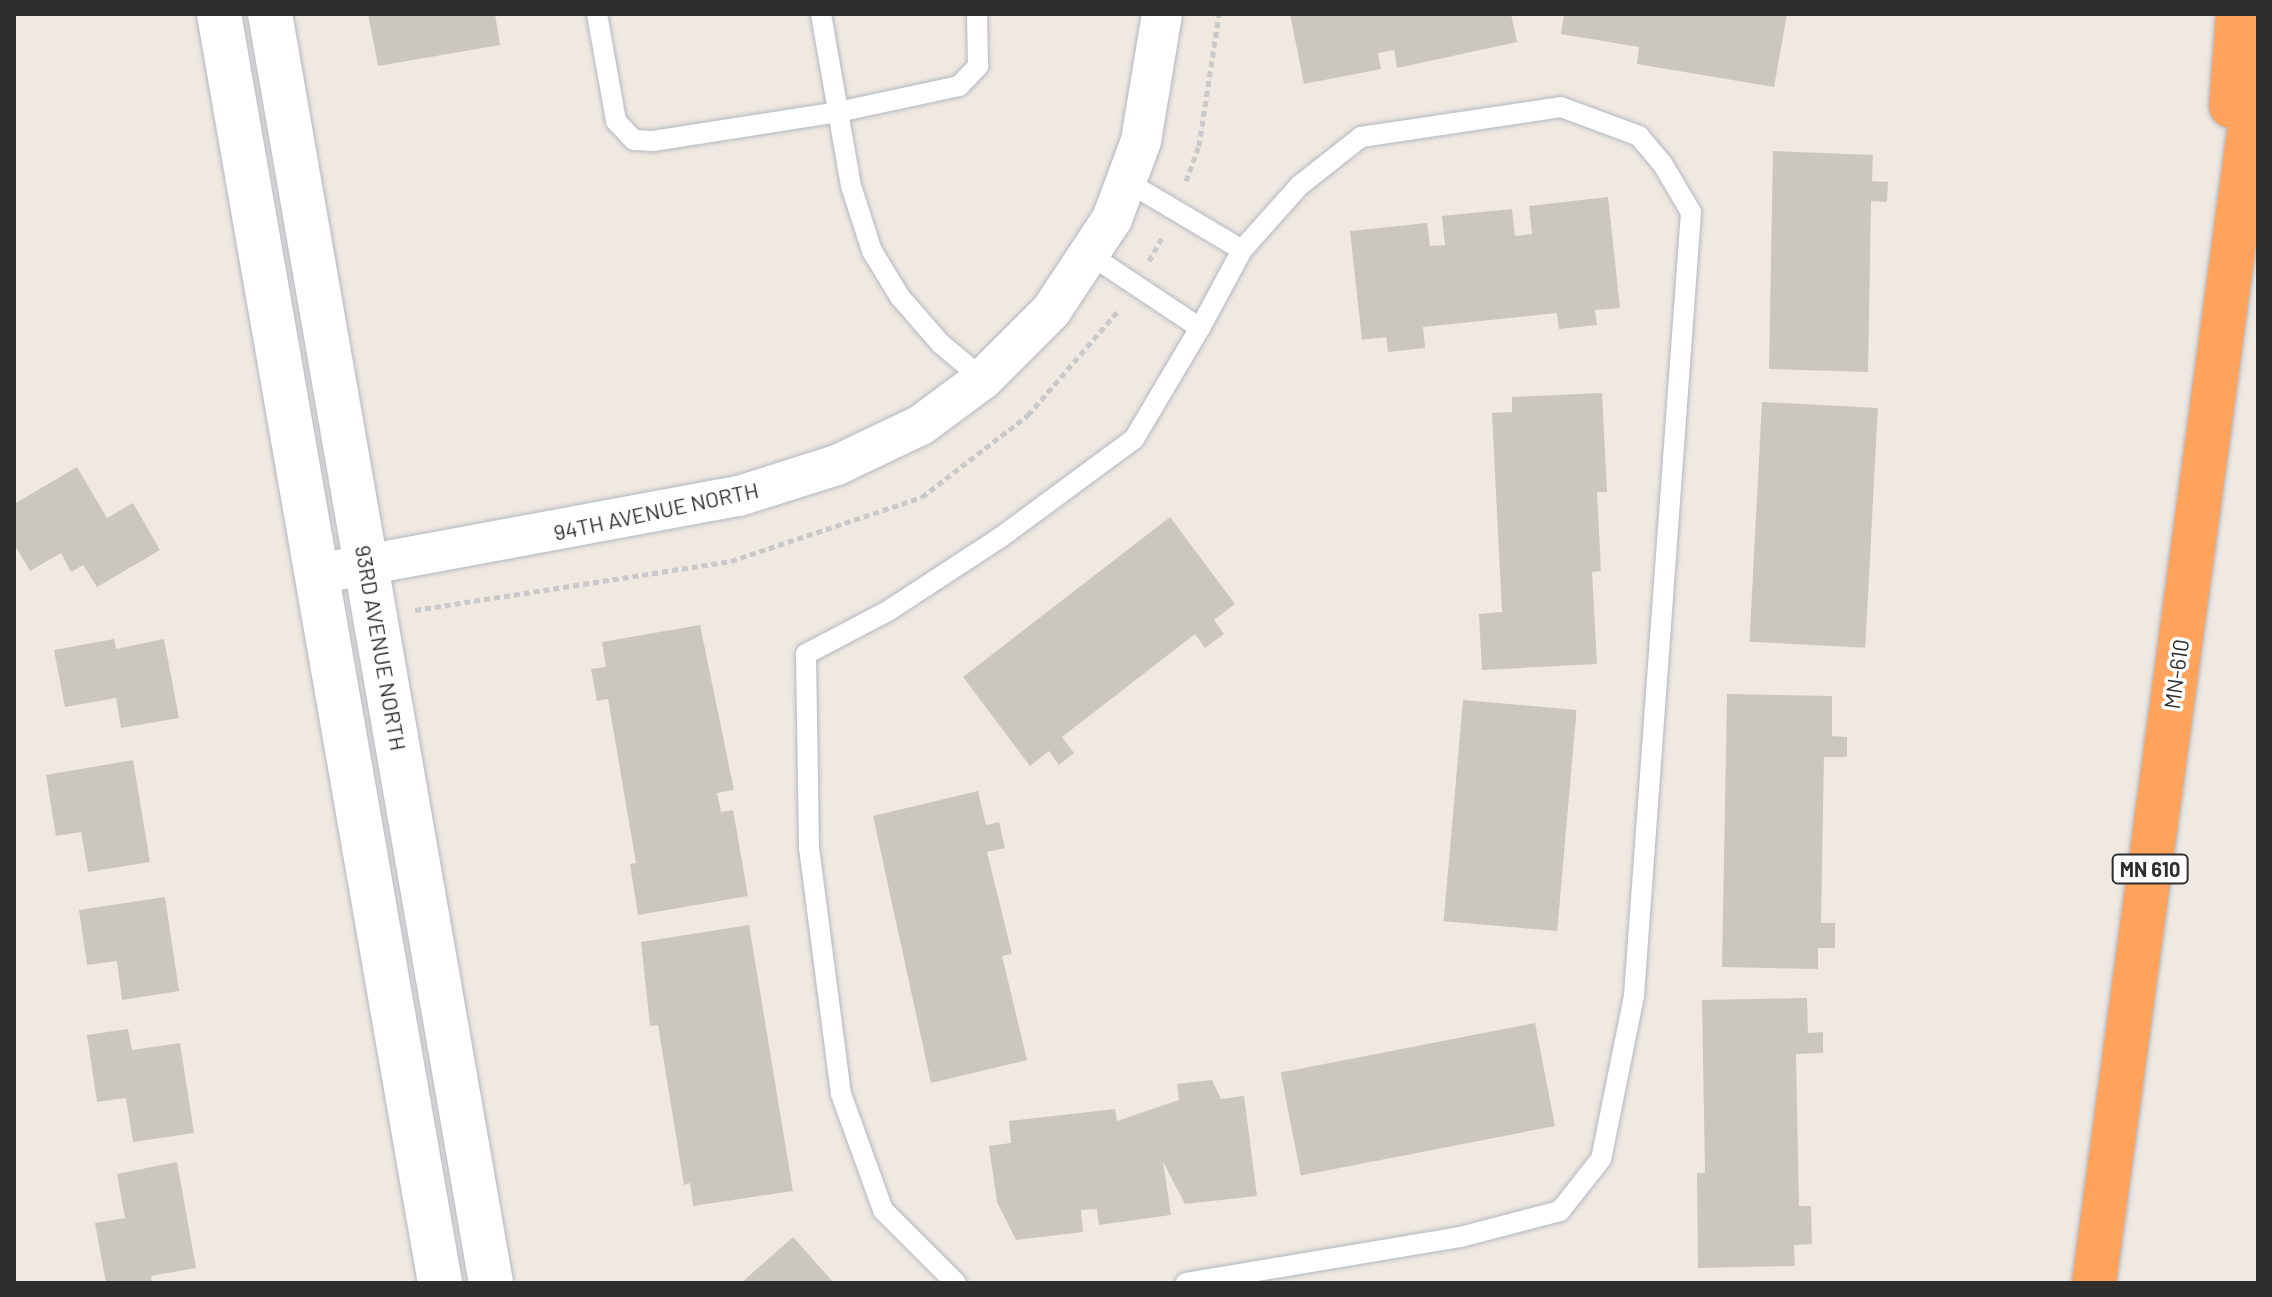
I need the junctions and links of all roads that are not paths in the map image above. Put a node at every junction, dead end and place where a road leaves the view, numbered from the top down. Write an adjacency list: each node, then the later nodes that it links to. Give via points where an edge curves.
1 (219, 14): 17 (street)
2 (270, 14): 16 (street, 93RD AVENUE NORTH)
3 (597, 14): 9 (lane, via 616,121 634,140)
4 (821, 14): 9 (lane)
5 (977, 14): 9 (lane, via 978,66 959,86)
6 (1162, 14): 10 (street, 94TH AVENUE NORTH, via 1141,141)
7 (2238, 14): 15 (highway)
8 (2258, 66): 15 (highway, MN-610 / MN 610)
9 (838, 112): 14 (lane, via 851,186 872,251 900,297 941,344)
10 (1126, 181): 11 (lane); 12 (street, 94TH AVENUE NORTH, via 1112,219)
11 (1242, 250): 13 (lane); 21 (lane, via 1299,186 1361,137 1561,107 1639,136 1691,212 1634,996 1601,1159 1560,1211 1460,1237)
12 (1089, 254): 13 (lane); 14 (street, 94TH AVENUE NORTH, via 1051,311)
13 (1200, 328): 20 (lane, via 1134,439 1001,537 888,611 806,654 809,847 841,1094 883,1210)
14 (983, 379): 16 (street, 94TH AVENUE NORTH, via 921,425 837,465 739,496)
15 (2205, 455): 22 (highway, MN-610 / MN 610)
16 (367, 565): 17 (street, 94TH AVENUE NORTH); 19 (street, 93RD AVENUE NORTH)
17 (317, 574): 18 (street)
18 (440, 1283)
19 (491, 1283)
20 (956, 1283)
21 (1186, 1283)
22 (2094, 1283)

